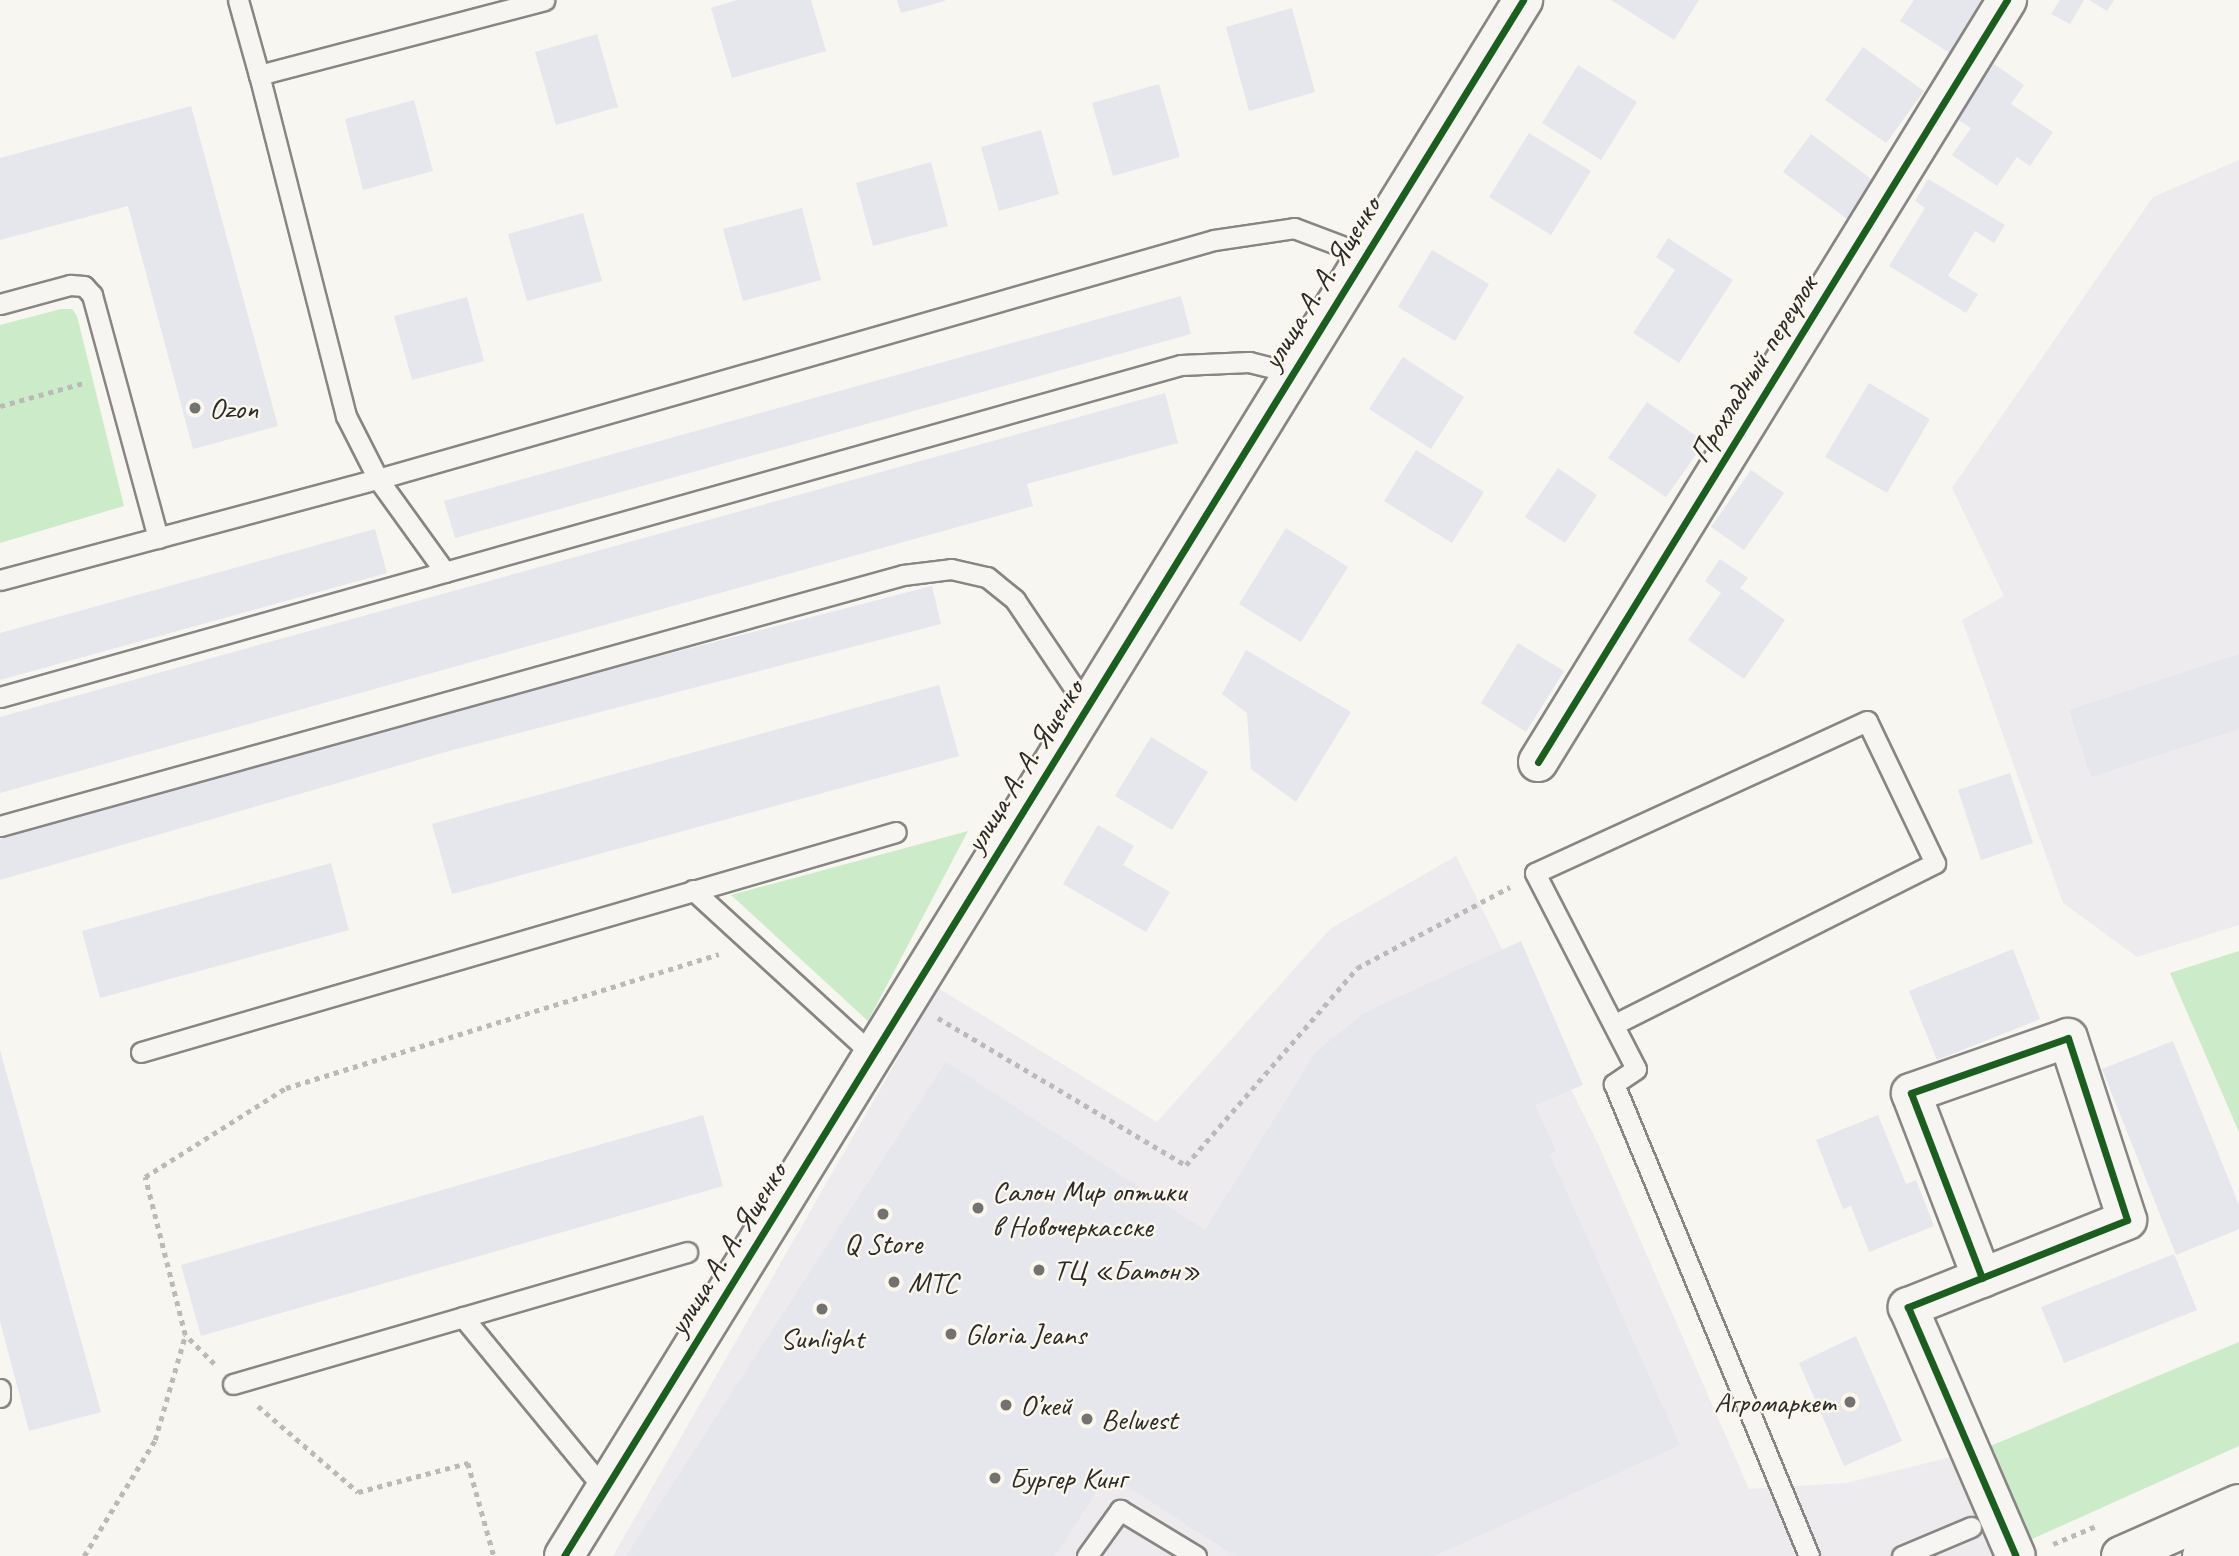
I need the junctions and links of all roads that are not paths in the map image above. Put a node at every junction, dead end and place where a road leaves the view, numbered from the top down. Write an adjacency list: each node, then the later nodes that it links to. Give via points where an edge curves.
1 (238, 0): 5 (lane)
2 (544, 0): 5 (lane)
3 (1522, 0): 6 (street, улица А. А. Ященко)
4 (2007, 0): 15 (street, Прохладный переулок)
5 (259, 75): 9 (lane, via 332,370 359,447)
6 (1366, 255): 8 (street, улица А. А. Ященко); 9 (lane, via 1294,228 1214,240)
7 (0, 304): 10 (lane, via 84,286 92,295)
8 (1293, 373): 11 (lane, via 1249,362 1181,365); 14 (street, улица А. А. Ященко)
9 (378, 479): 10 (lane); 11 (lane)
10 (158, 538): 12 (lane)
11 (445, 572): 13 (lane)
12 (0, 580)
13 (0, 697)
14 (1087, 707): 16 (lane, via 1015,600 987,577 951,569 903,575); 21 (street, улица А. А. Ященко)
15 (1538, 762)
16 (0, 825)
17 (896, 832): 18 (lane)
18 (693, 890): 20 (lane); 21 (lane)
19 (1616, 1023): 19 (lane, via 1935,863 1867,721 1535,873); 35 (lane, via 1636,1069 1614,1084)
20 (141, 1052)
21 (873, 1055): 28 (street, улица А. А. Ященко)
22 (687, 1252): 24 (lane)
23 (1982, 1278): 23 (street, via 2127,1220 2068,1038 1911,1093); 37 (street, via 1908,1307)
24 (463, 1317): 25 (lane); 28 (lane)
25 (233, 1384)
26 (0, 1389): 27 (lane)
27 (0, 1397)
28 (605, 1490): 32 (street, улица А. А. Ященко)
29 (2239, 1504): 38 (street)
30 (1971, 1527): 36 (lane)
31 (2239, 1540): 39 (street)
32 (564, 1556)
33 (1087, 1556): 34 (lane, via 1120,1510)
34 (1196, 1556)
35 (1809, 1556)
36 (1902, 1556)
37 (2015, 1556)
38 (2121, 1556)
39 (2202, 1556)

